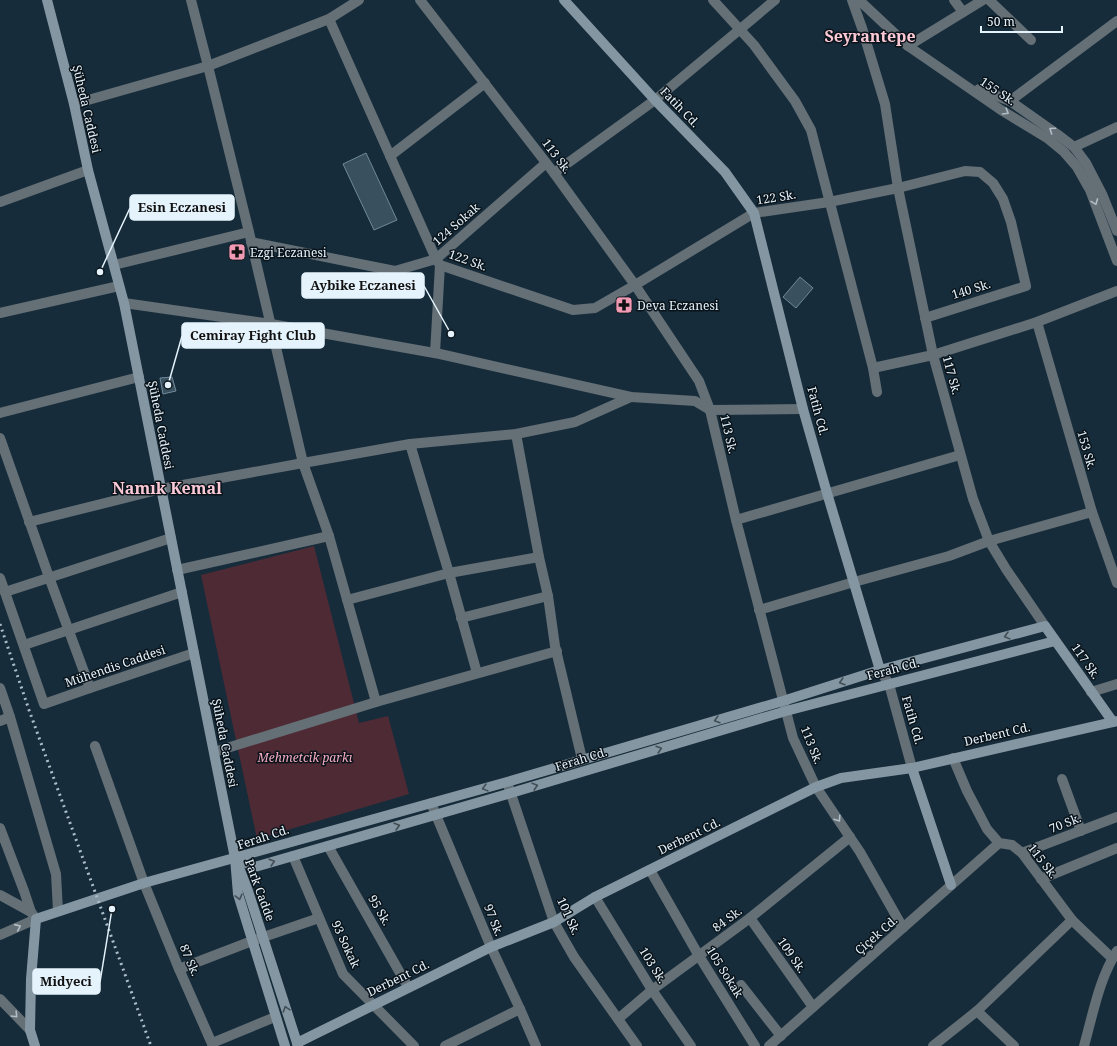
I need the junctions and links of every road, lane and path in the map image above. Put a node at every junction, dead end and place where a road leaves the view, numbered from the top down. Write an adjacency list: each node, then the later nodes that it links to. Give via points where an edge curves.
1 (48, 0): 24 (street, Şüheda Caddesi)
2 (190, 0): 19 (street)
3 (359, 0): 14 (street)
4 (420, 0): 20 (street, 113 Sk.)
5 (564, 0): 22 (street, Fatih Cd.)
6 (713, 0): 16 (street)
7 (775, 0): 16 (street)
8 (852, 0): 31 (street, 117 Sk., via 885,104)
9 (859, 0): 18 (street)
10 (954, 0): 13 (street)
11 (983, 0): 13 (street)
12 (989, 0): 17 (street)
13 (963, 12): 18 (street)
14 (329, 19): 19 (street); 27 (street)
15 (1117, 21): 23 (street)
16 (739, 30): 22 (street); 33 (street, via 754,45 795,101 811,130)
17 (1031, 40)
18 (908, 46): 21 (street)
19 (208, 66): 24 (street); 36 (street)
20 (485, 83): 27 (street); 28 (street, 113 Sk.)
21 (962, 83): 23 (street, 155 Sk.); 37 (street, 155 Sk., one-way to 37, via 1047,138 1078,167 1090,190)
22 (655, 100): 30 (street); 34 (street, Fatih Cd., via 725,172)
23 (1010, 101): 26 (street, 155 Sk., one-way to 23)
24 (74, 104): 29 (street, Şüheda Caddesi)
25 (1117, 128): 26 (street)
26 (1074, 147): 35 (street, 155 Sk., via 1086,163 1102,194)
27 (390, 156): 38 (street)
28 (546, 163): 30 (street, 113 Sk.); 38 (street, 124 Sokak)
29 (88, 170): 32 (street); 39 (street, Şüheda Caddesi)
30 (554, 173): 40 (street, 113 Sk.)
31 (898, 188): 33 (street, 122 Sk.); 42 (street, 122 Sk., via 965,171 980,172 993,183 1004,200); 46 (street, 117 Sk.)
32 (0, 202)
33 (829, 202): 34 (street, 122 Sk.); 51 (street)
34 (754, 214): 40 (street, 122 Sk.); 55 (street, Fatih Cd.)
35 (1117, 231)
36 (250, 237): 38 (street, 124 Sokak, via 395,271); 39 (street); 48 (street)
37 (1117, 261)
38 (438, 262): 40 (street, 122 Sk., via 573,310 595,308); 49 (street)
39 (114, 265): 41 (street, Şüheda Caddesi)
40 (635, 285): 56 (street, 113 Sk., via 699,381)
41 (119, 286): 44 (street, Şüheda Caddesi); 45 (street)
42 (1026, 286): 46 (street, 140 Sk.)
43 (1117, 291): 47 (street)
44 (124, 303): 48 (street); 52 (street, Şüheda Caddesi)
45 (0, 313)
46 (925, 318): 50 (street, 117 Sk.)
47 (1037, 322): 50 (street); 65 (street, 153 Sk.)
48 (271, 324): 49 (street); 62 (street)
49 (435, 353): 54 (street)
50 (933, 355): 51 (street); 61 (street, 117 Sk.)
51 (873, 368): 53 (street)
52 (138, 377): 57 (street); 63 (street, Şüheda Caddesi)
53 (877, 392)
54 (632, 397): 56 (street, via 695,401); 58 (street, via 575,422)
55 (803, 408): 56 (street); 64 (street, Fatih Cd.)
56 (710, 410): 66 (street, 113 Sk.)
57 (0, 413)
58 (516, 434): 60 (street); 71 (street)
59 (0, 438): 67 (street)
60 (410, 444): 62 (street); 73 (street)
61 (960, 455): 64 (street); 70 (street, 117 Sk.)
62 (303, 463): 63 (street); 68 (street)
63 (161, 489): 67 (street); 69 (street, Şüheda Caddesi)
64 (827, 493): 66 (street); 76 (street, Fatih Cd.)
65 (1092, 512): 70 (street); 77 (street, 153 Sk.)
66 (736, 520): 82 (street, 113 Sk.)
67 (29, 522): 74 (street)
68 (329, 536): 72 (street); 81 (street)
69 (171, 538): 72 (street, Şüheda Caddesi); 74 (street)
70 (989, 541): 76 (street, via 949,556); 84 (street, 117 Sk.)
71 (539, 557): 73 (street); 80 (street)
72 (177, 570): 79 (street, Şüheda Caddesi)
73 (449, 573): 81 (street); 83 (street)
74 (49, 577): 78 (street); 85 (street)
75 (0, 578): 78 (street)
76 (854, 582): 82 (street); 90 (street, Fatih Cd.)
77 (1117, 583)
78 (5, 592): 87 (street)
79 (182, 592): 85 (street); 89 (street, Şüheda Caddesi)
80 (548, 596): 83 (street); 88 (street)
81 (347, 600): 98 (street)
82 (759, 610): 97 (street, 113 Sk.)
83 (461, 618): 91 (street)
84 (1045, 626): 86 (street, 117 Sk.); 90 (street, Ferah Cd., one-way to 90)
85 (69, 630): 87 (street); 95 (street)
86 (1055, 641): 92 (street, Ferah Cd.); 96 (street, 117 Sk.)
87 (24, 645): 95 (street, Mühendis Caddesi, via 44,704)
88 (557, 651): 91 (street); 106 (street)
89 (194, 653): 95 (street, Mühendis Caddesi); 104 (street, Şüheda Caddesi)
90 (880, 670): 92 (street, Fatih Cd.); 97 (street, Ferah Cd., one-way to 97)
91 (477, 673): 98 (street)
92 (889, 684): 99 (street, Ferah Cd.); 107 (street, Fatih Cd.)
93 (1117, 684): 96 (street)
94 (0, 688): 100 (street)
95 (90, 688)
96 (1092, 692): 102 (street, 117 Sk.)
97 (783, 701): 99 (street, 113 Sk.); 106 (street, Ferah Cd., one-way to 106)
98 (376, 702): 104 (street)
99 (786, 712): 110 (street, 113 Sk., via 793,738); 111 (street, Ferah Cd., one-way to 99)
100 (10, 717): 101 (street); 130 (street, via 56,874)
101 (0, 721)
102 (1115, 722): 105 (street, Derbent Cd.)
103 (95, 746): 126 (street, 87 Sk.)
104 (214, 752): 123 (street, Şüheda Caddesi)
105 (953, 758): 107 (street, Derbent Cd.); 118 (street, via 987,829)
106 (582, 759): 109 (street, Ferah Cd.)
107 (912, 768): 110 (street, Derbent Cd., via 841,778); 127 (street, Fatih Cd.)
108 (1062, 779): 116 (street)
109 (507, 782): 111 (street, 101 Sk.); 112 (street, Ferah Cd., one-way to 112)
110 (816, 787): 117 (street, 113 Sk., one-way to 117); 124 (street, Derbent Cd.)
111 (511, 793): 113 (street, Ferah Cd.); 135 (street, 101 Sk.)
112 (431, 803): 113 (street, 97 Sk.); 123 (street, Ferah Cd.)
113 (436, 815): 119 (street, Ferah Cd., one-way to 113); 140 (street, 97 Sk.)
114 (1117, 818): 116 (street, 70 Sk.)
115 (0, 828): 131 (street)
116 (1081, 831): 121 (street, 70 Sk.)
117 (850, 837): 133 (street, 84 Sk.); 136 (street, 113 Sk.)
118 (999, 843): 121 (street, 115 Sk., via 1012,845); 127 (street, Çiçek Cd.)
119 (328, 846): 122 (street, Ferah Cd.); 145 (street, 95 Sk.)
120 (1117, 848): 125 (street)
121 (1022, 853): 125 (street, 115 Sk.)
122 (293, 856): 123 (street, Ferah Cd., one-way to 122, via 255,867); 132 (street, 93 Sokak)
123 (235, 858): 126 (street); 138 (street, Park Cadde); 139 (street, Park Cadde, one-way to 139, via 238,894)
124 (650, 870): 129 (street, Derbent Cd.); 142 (street, 105 Sokak)
125 (1041, 879): 134 (street, 115 Sk.)
126 (144, 883): 130 (street); 143 (street, 87 Sk.)
127 (951, 886): 136 (street, Çiçek Cd.)
128 (0, 895): 131 (street)
129 (595, 897): 135 (street, Derbent Cd.); 146 (street, 103 Sk.)
130 (58, 911): 131 (street)
131 (33, 915): 137 (street, one-way to 131); 154 (street)
132 (319, 918): 138 (street); 148 (street, 93 Sokak, via 344,974)
133 (750, 918): 142 (street, 84 Sk.); 149 (street, 109 Sk.)
134 (1072, 920): 141 (street, 115 Sk.); 151 (street)
135 (554, 922): 140 (street, Derbent Cd.); 153 (street, 101 Sk., via 574,957)
136 (903, 928): 149 (street, Çiçek Cd.)
137 (0, 935)
138 (263, 938): 139 (street); 157 (street, Park Cadde, one-way to 138)
139 (252, 941): 143 (street); 152 (street, Park Cadde)
140 (491, 947): 145 (street, Derbent Cd.); 150 (street, 97 Sk.)
141 (1115, 955): 169 (street, via 1098,994)
142 (699, 956): 146 (street, 84 Sk.); 165 (street, 105 Sokak)
143 (179, 969): 156 (street, 87 Sk.)
144 (741, 985): 155 (street)
145 (408, 987): 148 (street, Derbent Cd.)
146 (652, 990): 153 (street, 84 Sk.); 164 (street, 103 Sk.)
147 (0, 999): 154 (street, one-way to 154)
148 (373, 1004): 157 (street, Derbent Cd.); 160 (street, 93 Sokak)
149 (813, 1007): 155 (street, Çiçek Cd.)
150 (520, 1009): 161 (street); 162 (street, 97 Sk.)
151 (977, 1011): 167 (street); 168 (street)
152 (276, 1017): 156 (street); 159 (street, Park Cadde)
153 (618, 1019): 163 (street, 101 Sk.)
154 (30, 1030): 158 (street)
155 (780, 1036): 166 (street, Çiçek Cd.)
156 (213, 1044)
157 (298, 1045)
158 (35, 1046)
159 (285, 1046)
160 (414, 1046)
161 (445, 1046)
162 (536, 1046)
163 (637, 1046)
164 (691, 1046)
165 (755, 1046)
166 (769, 1046)
167 (933, 1046)
168 (1014, 1046)
169 (1084, 1046)

